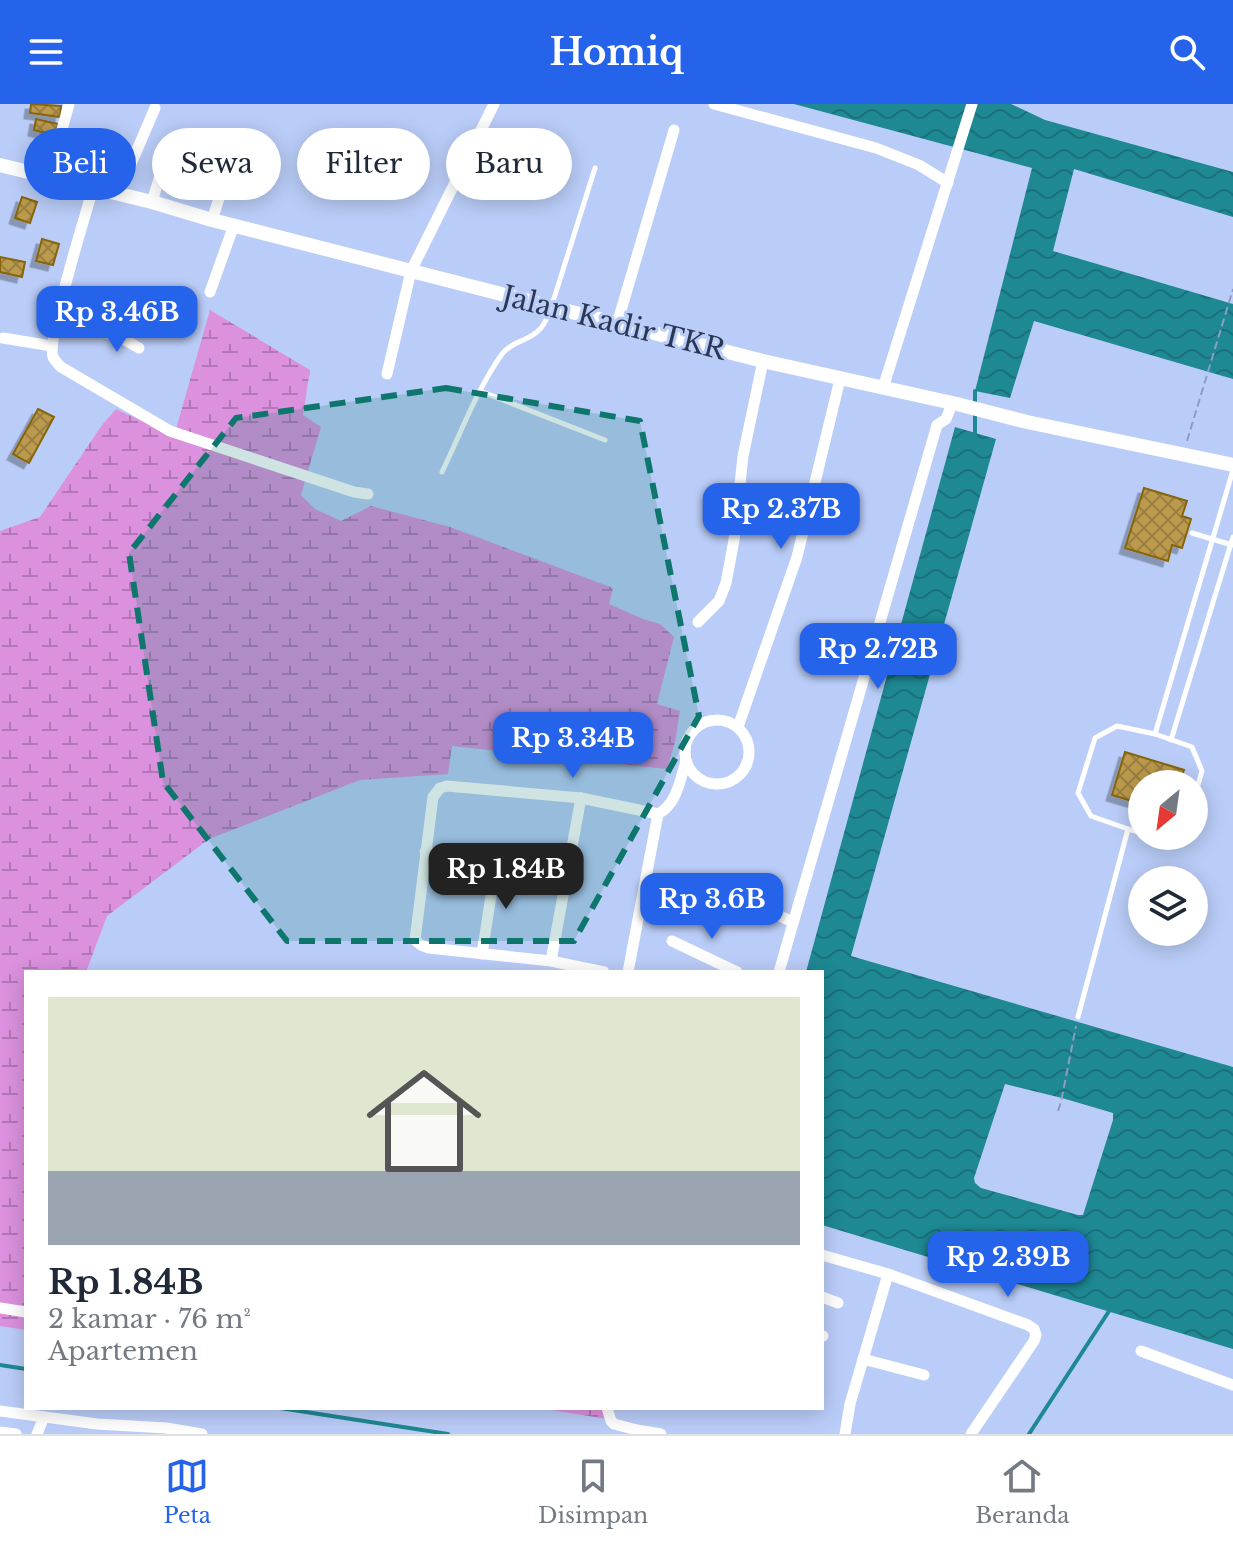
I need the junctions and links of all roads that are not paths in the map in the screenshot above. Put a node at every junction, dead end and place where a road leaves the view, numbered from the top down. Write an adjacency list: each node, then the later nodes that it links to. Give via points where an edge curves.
1 (69, 104): 6 (street)
2 (494, 104): 19 (street)
3 (714, 104): 12 (street, via 876,148)
4 (972, 104): 12 (street)
5 (155, 108): 8 (street)
6 (62, 128)
7 (674, 130): 24 (street)
8 (136, 152)
9 (0, 165): 11 (street, Jalan Kadir TKR)
10 (595, 168): 22 (lane)
11 (24, 171)
12 (948, 183): 32 (street)
13 (136, 198): 16 (street, Jalan Kadir TKR)
14 (90, 200): 23 (street)
15 (218, 200): 17 (street)
16 (152, 202): 17 (street, Jalan Kadir TKR)
17 (212, 220): 18 (street, Jalan Kadir TKR)
18 (234, 225): 19 (street, Jalan Kadir TKR); 20 (street)
19 (411, 271): 22 (street, Jalan Kadir TKR); 30 (street)
20 (210, 292)
21 (136, 297): 25 (street)
22 (551, 308): 24 (street, Jalan Kadir TKR); 33 (lane, via 540,330 503,352)
23 (57, 318): 25 (street); 27 (street)
24 (617, 324): 29 (street, Jalan Kadir TKR)
25 (120, 337): 28 (street)
26 (3, 338): 27 (street)
27 (52, 346): 38 (street, via 61,367 170,431)
28 (139, 348)
29 (763, 361): 31 (street, Jalan Kadir TKR); 43 (street, via 743,456 726,583 719,601)
30 (387, 374)
31 (840, 379): 32 (street, Jalan Kadir TKR); 44 (street, via 797,557)
32 (883, 388): 34 (street, Jalan Kadir TKR)
33 (480, 391): 35 (lane); 37 (lane)
34 (954, 404): 36 (street, Jalan Kadir TKR); 56 (street, via 937,425)
35 (605, 440)
36 (1233, 468): 41 (lane)
37 (442, 472)
38 (368, 494)
39 (1192, 533): 41 (lane)
40 (1233, 537): 42 (lane)
41 (1213, 539): 42 (lane); 45 (lane)
42 (1232, 545): 46 (lane)
43 (698, 622)
44 (738, 727): 47 (street, via 721,720 703,722 689,734); 47 (street, via 749,751 738,776 721,783 704,781)
45 (1155, 734): 46 (lane); 51 (lane, via 1117,726 1095,738 1078,793 1091,816)
46 (1171, 740): 48 (lane, via 1192,747)
47 (686, 761): 50 (street, via 671,803)
48 (1202, 770)
49 (581, 798): 50 (street); 52 (street, via 440,788 433,797); 54 (street)
50 (658, 814): 61 (street)
51 (1128, 829): 64 (lane)
52 (425, 852): 53 (street); 58 (street, via 415,940 429,948)
53 (496, 863): 54 (street); 58 (street)
54 (567, 875): 59 (street)
55 (699, 880): 56 (street)
56 (793, 922): 63 (street)
57 (672, 941): 62 (street)
58 (482, 954): 59 (street)
59 (551, 961): 60 (street)
60 (594, 970)
61 (628, 970)
62 (733, 970)
63 (780, 970)
64 (1078, 1017)
65 (824, 1256): 66 (street)
66 (888, 1274): 72 (street); 85 (street, via 1034,1329 1034,1341)
67 (824, 1298): 68 (street)
68 (838, 1303)
69 (0, 1308): 70 (street)
70 (24, 1312)
71 (1141, 1351): 74 (street)
72 (863, 1359): 73 (street); 84 (street)
73 (924, 1375)
74 (1233, 1385)
75 (608, 1410): 83 (street, via 614,1424)
76 (0, 1411): 77 (street)
77 (44, 1417): 78 (street); 81 (street)
78 (96, 1429): 82 (street, via 166,1428)
79 (0, 1432): 80 (street)
80 (16, 1434)
81 (37, 1434)
82 (202, 1434)
83 (661, 1434)
84 (845, 1434)
85 (971, 1434)

